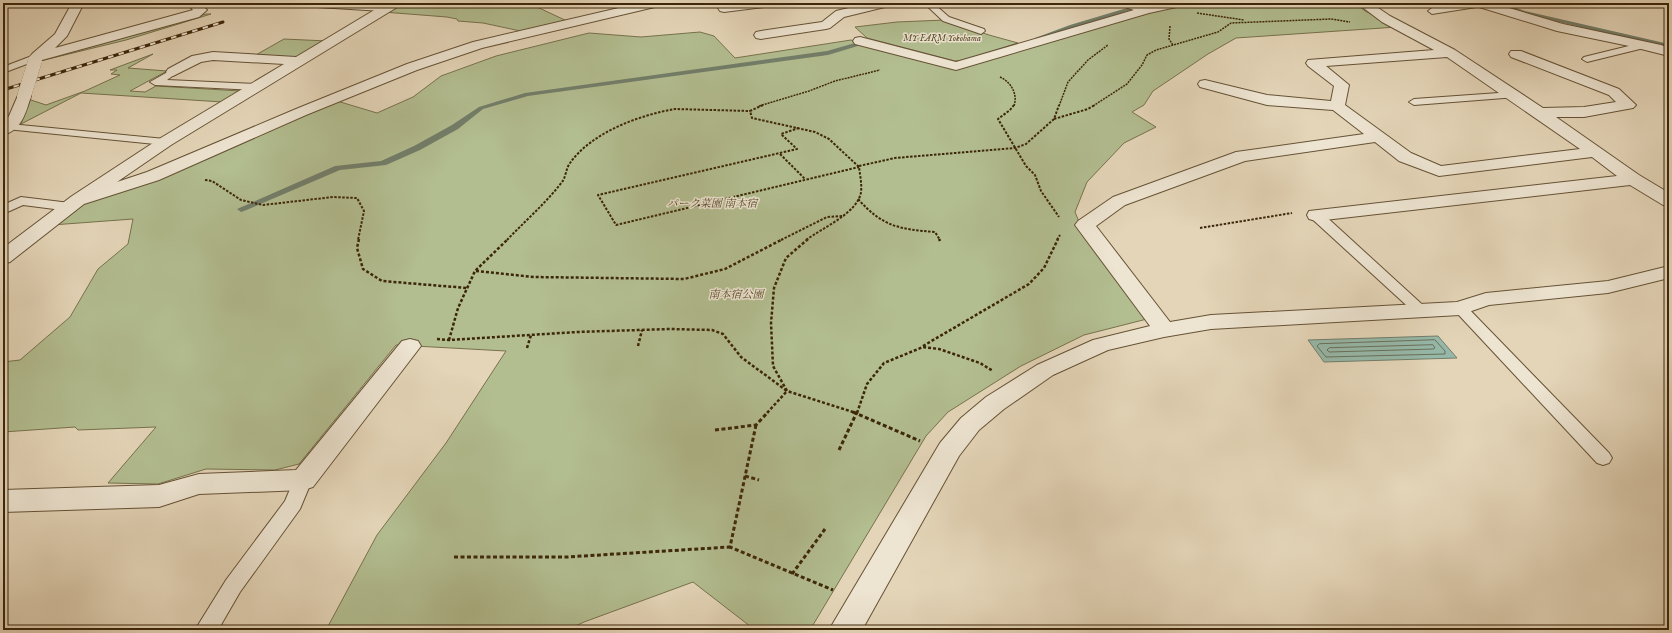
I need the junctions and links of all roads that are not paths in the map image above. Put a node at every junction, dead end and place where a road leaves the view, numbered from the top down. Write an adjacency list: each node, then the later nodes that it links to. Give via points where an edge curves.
1 (78, 3): 25 (street, via 60,36)
2 (193, 3): 25 (street, via 201,10 195,14)
3 (320, 3): 14 (lane, via 317,4)
4 (655, 3): 42 (street, via 484,44 412,67 153,176)
5 (764, 3): 15 (street)
6 (885, 3): 19 (street, via 840,14 826,26)
7 (928, 3): 18 (lane, via 946,19)
8 (1124, 3): 16 (street)
9 (1177, 3): 16 (street)
10 (1363, 3): 23 (street, via 1386,19)
11 (1663, 3): 13 (street)
12 (1481, 4): 17 (lane); 21 (street, via 1562,28)
13 (1669, 4)
14 (389, 6): 27 (street)
15 (725, 9)
16 (1146, 10): 20 (street, via 956,66)
17 (1432, 12)
18 (981, 31)
19 (761, 35)
20 (860, 41)
21 (1645, 45): 22 (street); 26 (lane)
22 (1669, 52)
23 (1450, 53): 32 (street); 34 (street, via 1313,63 1342,85)
24 (1516, 54): 35 (street, via 1614,92 1628,105 1584,112)
25 (36, 59): 28 (lane); 36 (street, bridge, via 15,121)
26 (1587, 59)
27 (298, 61): 29 (street, via 213,56 197,59); 31 (street)
28 (3, 70)
29 (173, 72): 31 (lane, via 156,82)
30 (1205, 84): 34 (street, via 1267,100)
31 (256, 87): 38 (street)
32 (1513, 95): 33 (lane); 35 (street)
33 (1414, 102)
34 (1337, 106): 37 (street)
35 (1540, 113): 39 (street)
36 (6, 128): 38 (lane)
37 (1378, 138): 39 (street, via 1405,157 1439,171); 49 (street, via 1242,156 1119,201 1085,226)
38 (165, 142): 42 (street)
39 (1595, 152): 40 (street)
40 (1633, 179): 41 (street); 44 (street)
41 (1669, 201)
42 (74, 204): 43 (lane, via 21,201); 45 (street)
43 (3, 210)
44 (1316, 215): 48 (lane)
45 (3, 258)
46 (1669, 272): 47 (street, via 1608,287 1486,299)
47 (1460, 308): 48 (street); 51 (lane)
48 (1421, 311): 49 (street, via 1211,322)
49 (1164, 330): 55 (street, via 1101,345 1045,370 995,403 970,424 949,450)
50 (410, 346): 52 (street)
51 (1603, 458)
52 (304, 480): 53 (street, via 199,484 159,496); 54 (lane, via 293,504 233,586)
53 (3, 501)
54 (206, 630)
55 (845, 630)

